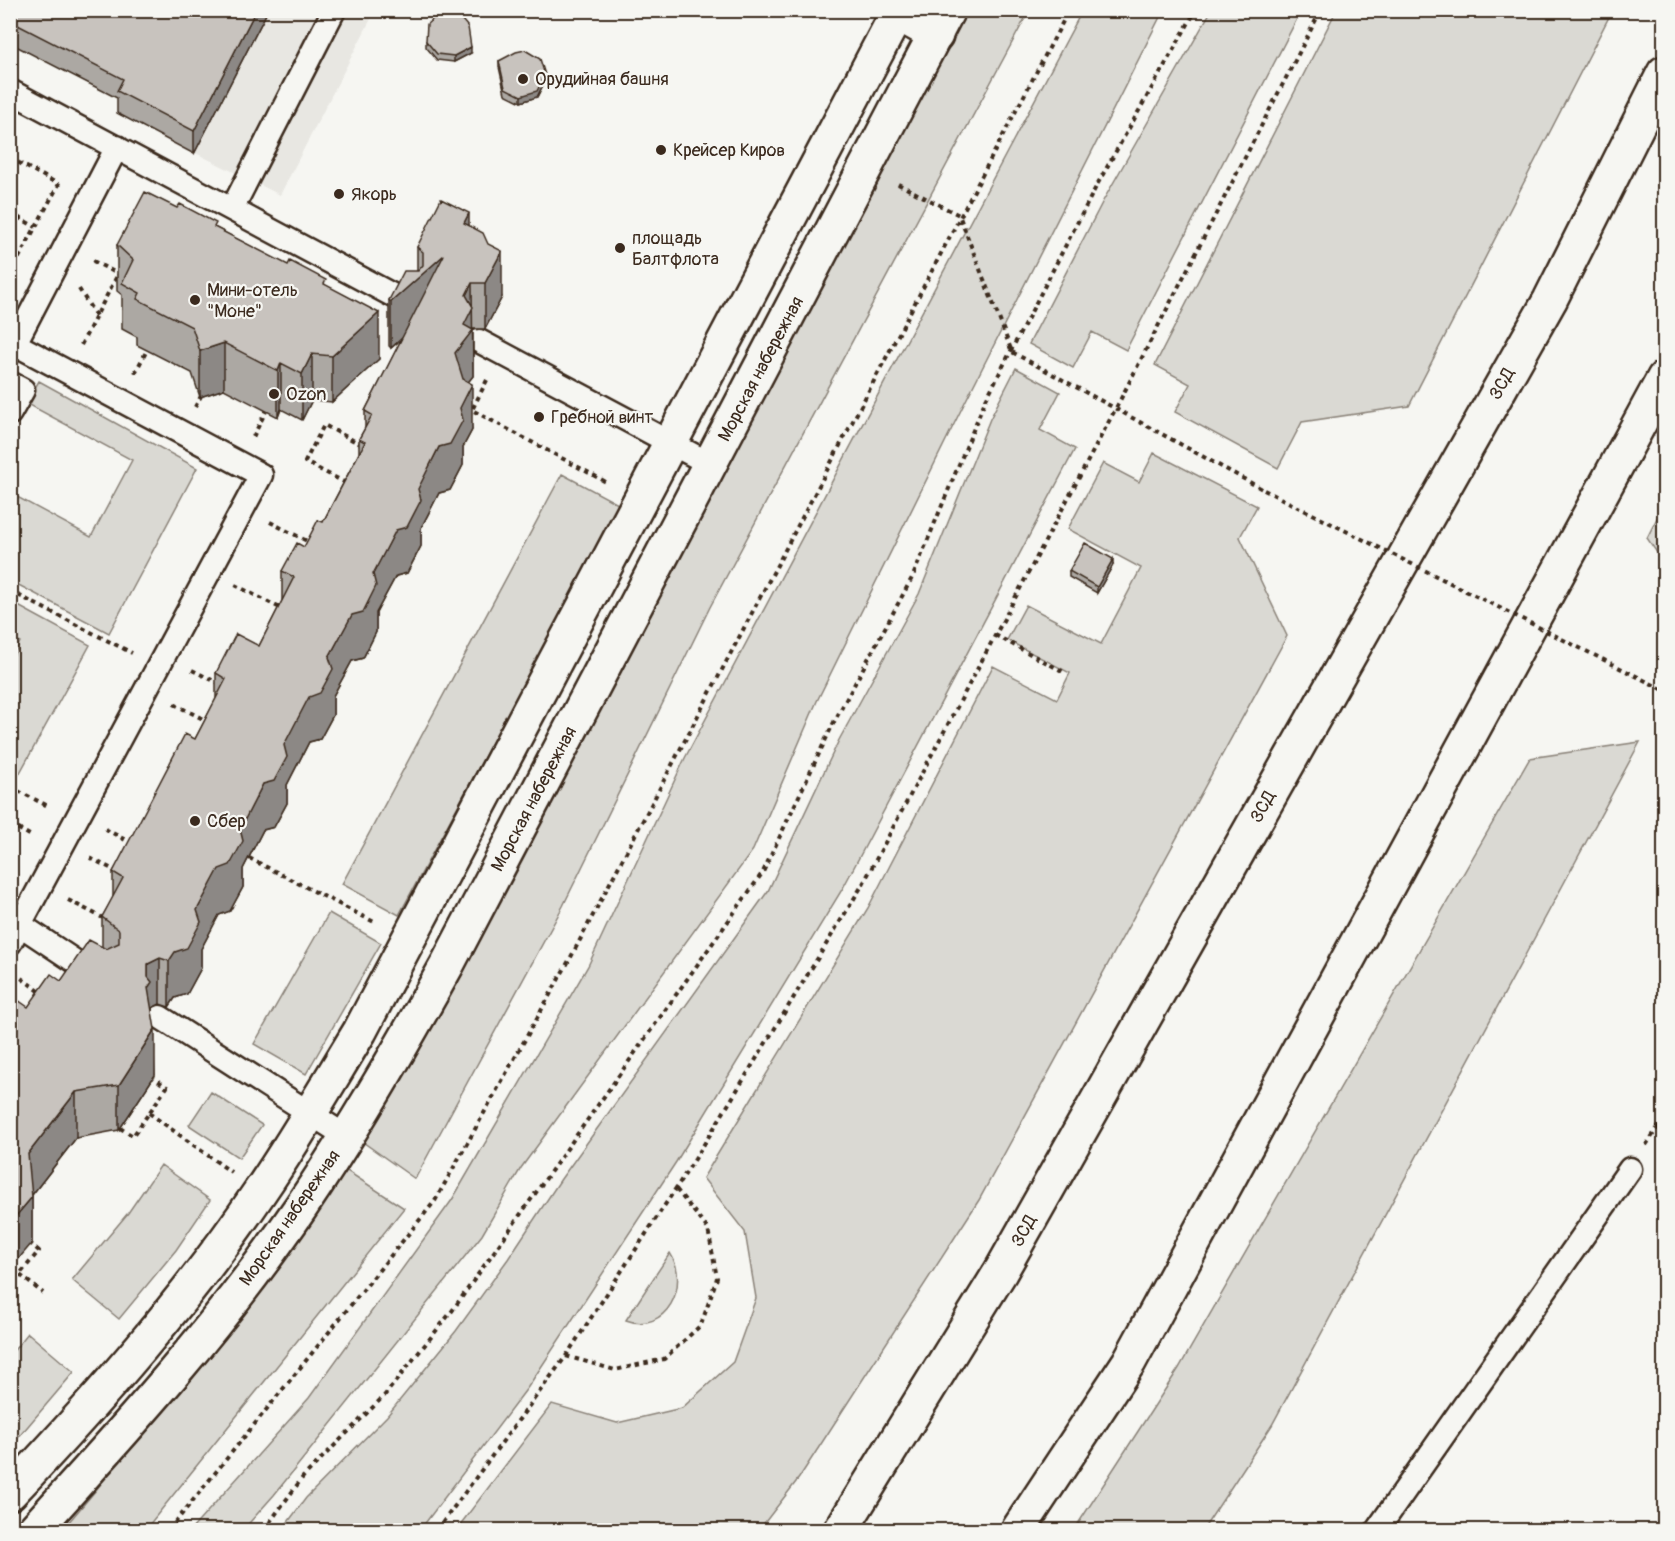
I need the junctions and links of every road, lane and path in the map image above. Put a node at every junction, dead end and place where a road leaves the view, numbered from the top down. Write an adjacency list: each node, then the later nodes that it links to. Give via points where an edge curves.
1 (334, 10): 15 (lane)
2 (1069, 10): 17 (path)
3 (1196, 10): 27 (path, via 1098,183)
4 (1320, 10): 32 (path)
5 (896, 12): 6 (main road); 35 (main road)
6 (942, 23): 38 (main road, Морская набережная)
7 (1665, 73): 85 (main road, ЗСД, via 1527,342 1001,1271)
8 (10, 91): 9 (lane)
9 (117, 147): 13 (lane); 15 (lane)
10 (10, 159): 12 (path)
11 (889, 179): 17 (path)
12 (58, 184): 13 (path); 19 (path)
13 (89, 201): 26 (lane)
14 (10, 203): 18 (path)
15 (232, 209): 23 (lane)
16 (10, 213): 18 (path)
17 (959, 215): 27 (path); 82 (path, via 571,957 435,1201)
18 (16, 216): 19 (path)
19 (36, 227): 20 (path)
20 (10, 274)
21 (118, 274): 24 (path)
22 (73, 280): 24 (path)
23 (411, 305)
24 (96, 316): 28 (path)
25 (479, 341): 35 (lane)
26 (13, 348): 28 (lane)
27 (1012, 352): 32 (path); 83 (path, via 985,401 914,576 834,722 763,872 452,1311 384,1396 303,1478)
28 (68, 372): 41 (lane, via 261,475)
29 (491, 372): 40 (path, via 472,410)
30 (1665, 378): 86 (main road, via 1129,1362)
31 (10, 383): 33 (lane, via 23,390)
32 (1116, 408): 46 (path); 51 (path, bridge, via 1264,490)
33 (10, 413)
34 (368, 435): 36 (path)
35 (671, 444): 38 (lane); 62 (main road)
36 (362, 445): 37 (path); 39 (path, via 324,425 305,462)
37 (370, 448)
38 (710, 464): 71 (main road, Морская набережная, via 447,965)
39 (353, 487)
40 (618, 488)
41 (244, 508): 42 (path); 43 (lane)
42 (312, 543)
43 (210, 572): 45 (path); 47 (lane)
44 (10, 591): 47 (path)
45 (285, 611)
46 (995, 635): 48 (path); 73 (path, via 863,884)
47 (163, 661): 49 (path); 50 (lane)
48 (1064, 672)
49 (222, 685)
50 (147, 690): 52 (path); 54 (lane)
51 (1664, 690)
52 (215, 725)
53 (10, 787): 54 (path)
54 (79, 819): 55 (lane); 56 (path)
55 (64, 845): 58 (path); 59 (lane)
56 (140, 847)
57 (249, 858): 62 (path)
58 (124, 876)
59 (42, 887): 60 (path); 61 (lane)
60 (112, 923)
61 (16, 935): 64 (lane)
62 (409, 940): 69 (main road)
63 (10, 971): 65 (path)
64 (106, 982)
65 (46, 996)
66 (160, 1017): 69 (lane)
67 (154, 1078): 68 (path, via 167,1088)
68 (149, 1113): 70 (path, via 132,1136); 74 (path)
69 (310, 1114): 71 (lane); 74 (main road)
70 (120, 1128)
71 (347, 1137): 81 (main road, Морская набережная, via 215,1323)
72 (1630, 1169): 87 (lane)
73 (676, 1189): 79 (path); 79 (path, via 708,1229 710,1239 717,1278 701,1325 664,1359 615,1370)
74 (260, 1192): 80 (main road, via 161,1321)
75 (30, 1244): 76 (path, via 39,1251)
76 (20, 1275): 77 (path); 78 (path)
77 (10, 1286)
78 (43, 1293)
79 (566, 1356): 84 (path)
80 (10, 1493)
81 (34, 1530)
82 (169, 1530)
83 (264, 1530)
84 (437, 1530)
85 (841, 1530)
86 (1018, 1530)
87 (1377, 1530)

